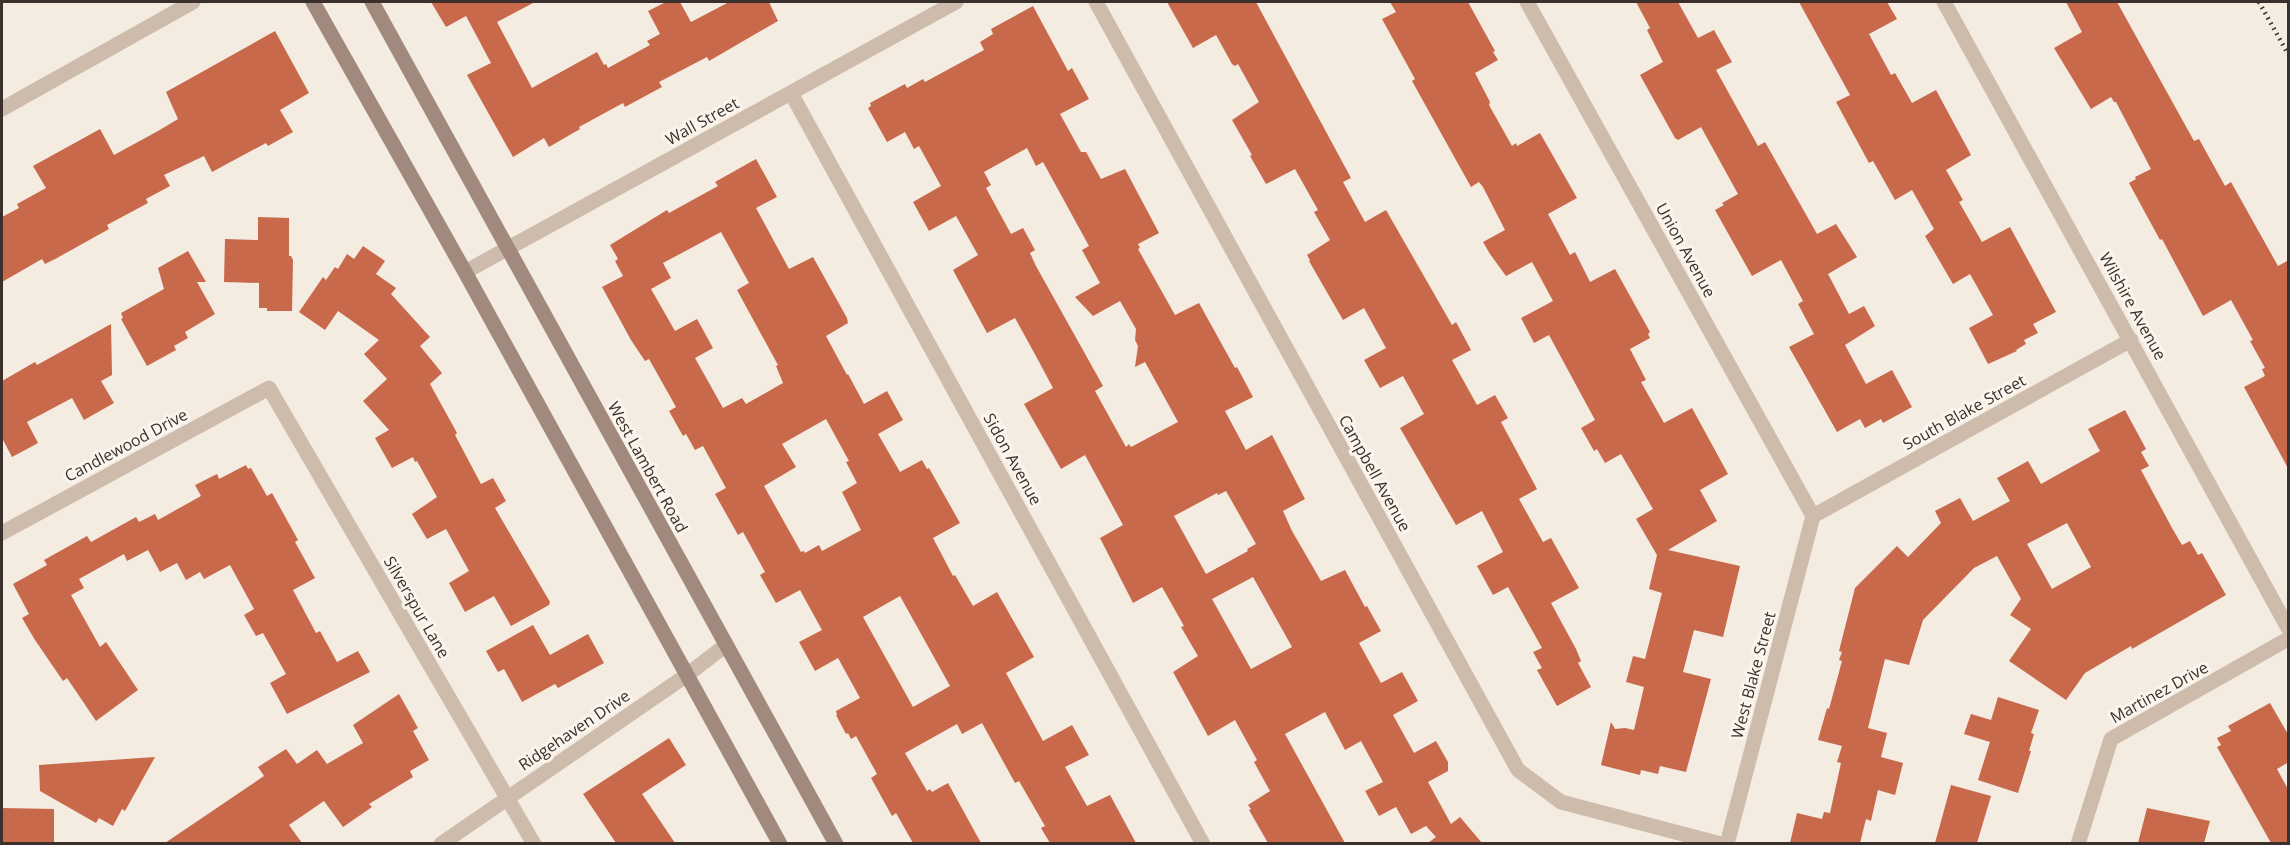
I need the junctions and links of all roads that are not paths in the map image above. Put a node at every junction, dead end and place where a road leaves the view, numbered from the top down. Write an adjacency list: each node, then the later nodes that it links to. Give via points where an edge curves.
1 (193, 2): 9 (street)
2 (313, 2): 11 (main road)
3 (372, 2): 10 (main road, West Lambert Road)
4 (956, 2): 8 (street, Wall Street)
5 (1096, 2): 26 (street, Campbell Avenue, via 1518,770 1561,802)
6 (1527, 2): 14 (street, Union Avenue)
7 (1944, 2): 12 (street, Wilshire Avenue)
8 (791, 93): 10 (street, Wall Street); 25 (street, Sidon Avenue)
9 (2, 109)
10 (506, 249): 11 (street, Wall Street); 18 (main road, West Lambert Road)
11 (465, 272): 19 (main road)
12 (2131, 340): 14 (street, South Blake Street); 16 (street, Wilshire Avenue)
13 (269, 388): 15 (street, Candlewood Drive); 20 (street, Silverspur Lane)
14 (1814, 516): 27 (street, West Blake Street)
15 (2, 533)
16 (2289, 628)
17 (2289, 639): 28 (street, Martinez Drive, via 2111,739)
18 (726, 645): 19 (street, Ridgehaven Drive); 24 (main road, West Lambert Road)
19 (687, 675): 20 (street, Ridgehaven Drive); 23 (main road)
20 (508, 798): 21 (street, Ridgehaven Drive); 22 (street, Silverspur Lane)
21 (441, 843)
22 (534, 843)
23 (780, 843)
24 (836, 843)
25 (1203, 843)
26 (1720, 843)
27 (1727, 843)
28 (2078, 843)

